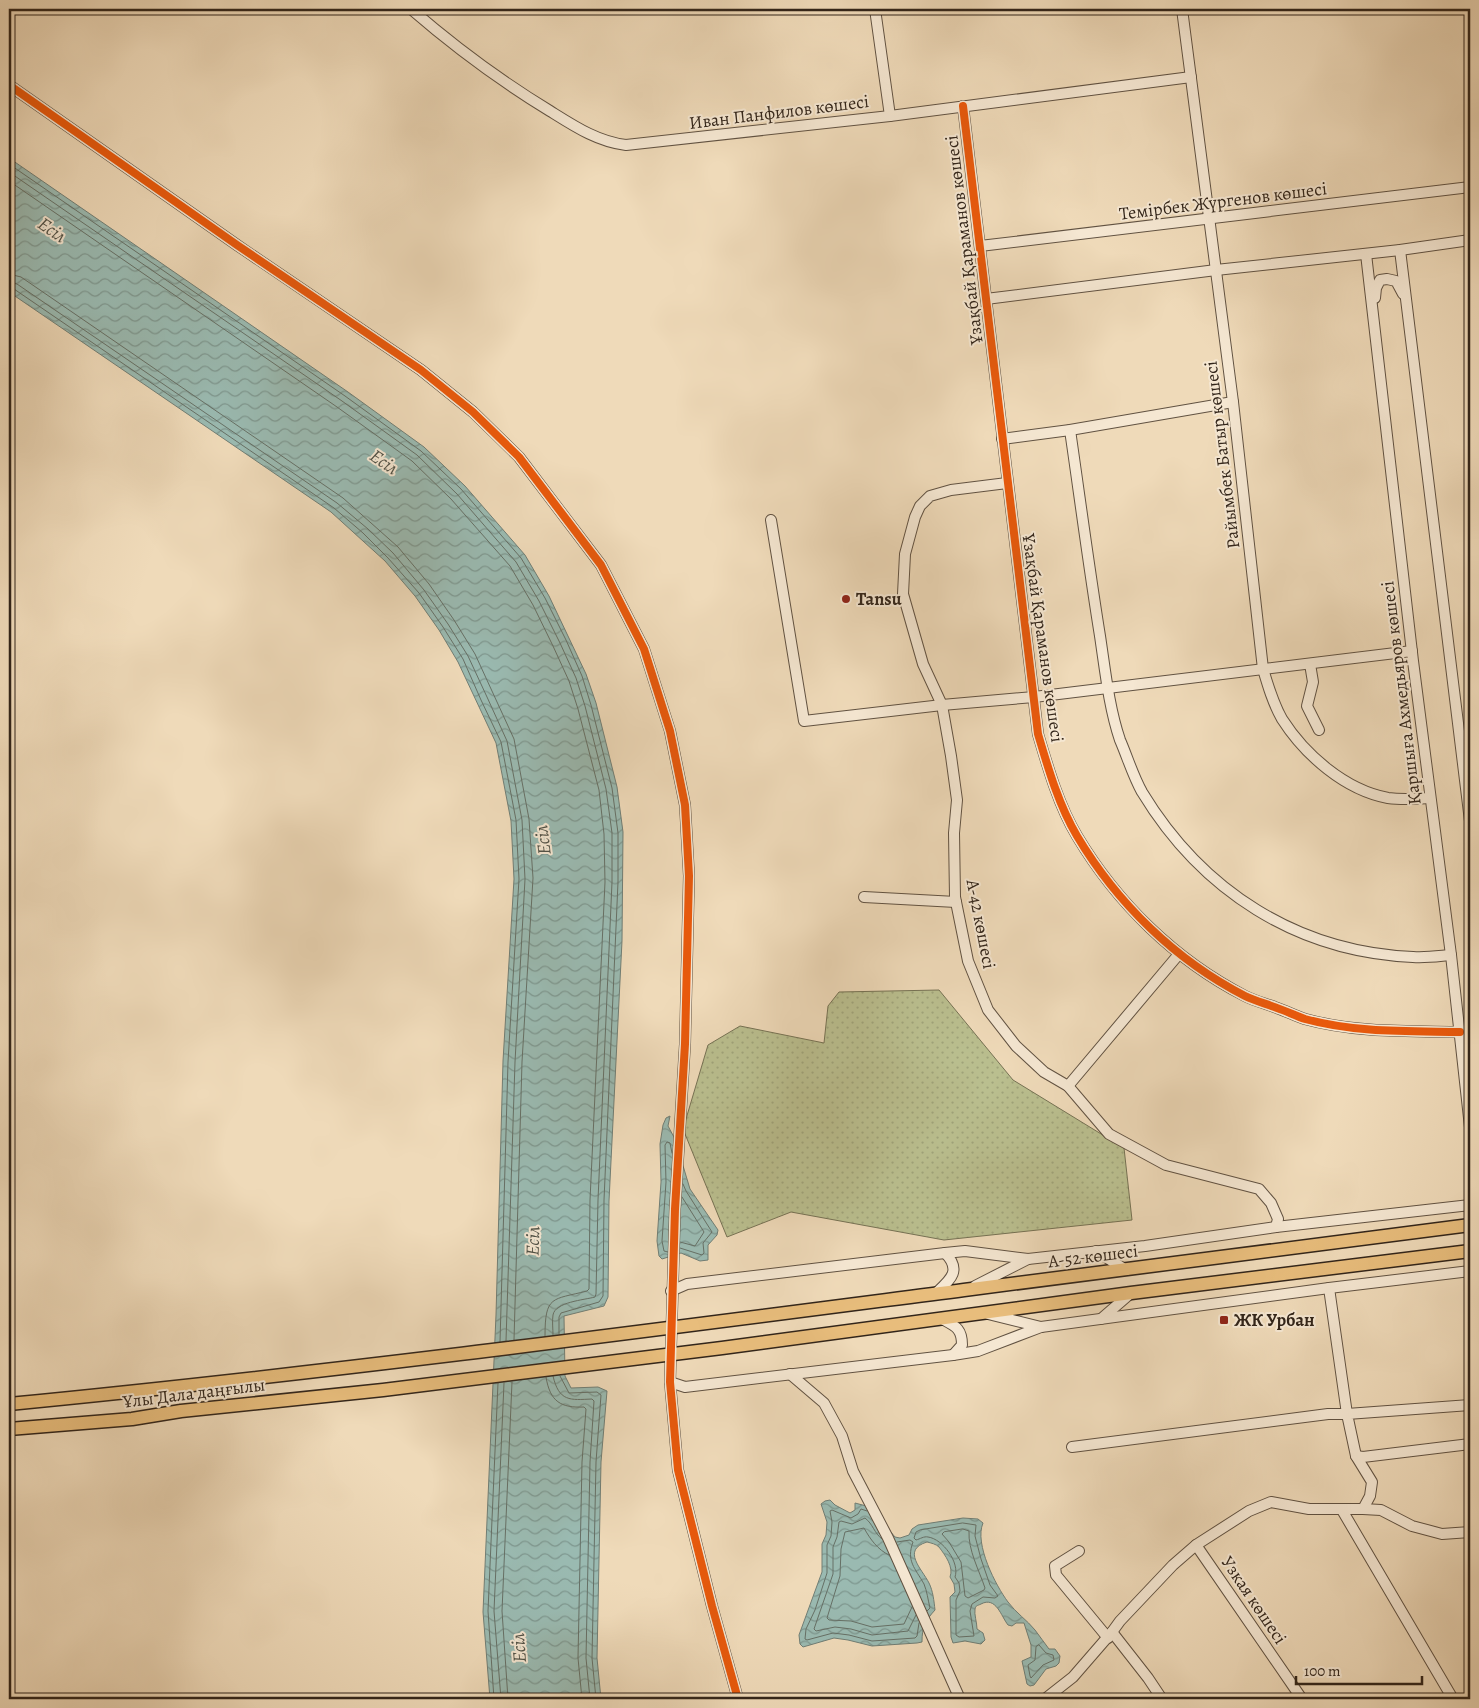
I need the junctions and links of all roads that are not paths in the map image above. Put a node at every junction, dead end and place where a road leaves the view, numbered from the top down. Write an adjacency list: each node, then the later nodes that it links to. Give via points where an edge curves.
1 (411, 9): 7 (street, Иван Панфилов көшесі, via 511,88 611,144 637,145)
2 (876, 9): 7 (street)
3 (1182, 9): 4 (street, Райымбек Батыр көшесі)
4 (1191, 77): 6 (street, Иван Панфилов көшесі); 9 (street, Райымбек Батыр көшесі)
5 (9, 85): 50 (street, via 421,370 518,456 601,565 644,649 670,731 685,805 689,876 685,1044)
6 (963, 106): 7 (street, Иван Панфилов көшесі); 11 (street, Ұзақбай Қараманов көшесі)
7 (890, 116)
8 (1470, 187): 9 (street, Темірбек Жүргенов көшесі)
9 (1210, 219): 11 (street, Темірбек Жүргенов көшесі); 14 (street, Райымбек Батыр көшесі)
10 (1470, 240): 12 (street)
11 (980, 246): 15 (street, Ұзақбай Қараманов көшесі)
12 (1400, 250): 13 (street); 16 (street)
13 (1366, 254): 14 (street); 17 (street, Қаршыға Ахмедьяров көшесі)
14 (1216, 270): 15 (street); 18 (street, Райымбек Батыр көшесі)
15 (986, 299): 20 (street, Ұзақбай Қараманов көшесі)
16 (1406, 302): 17 (street, via 1396,281 1380,280); 31 (street)
17 (1374, 312): 23 (street, Қаршыға Ахмедьяров көшесі)
18 (1232, 402): 19 (street); 25 (street, Райымбек Батыр көшесі)
19 (1070, 430): 20 (street); 26 (street)
20 (1002, 439): 21 (street, Ұзақбай Қараманов көшесі)
21 (1007, 482): 27 (street, Ұзақбай Қараманов көшесі); 28 (street, А-42 көшесі, via 930,496 920,506 904,554 903,594 923,664)
22 (771, 520): 28 (street, via 804,721)
23 (1412, 651): 24 (street); 30 (street, Қаршыға Ахмедьяров көшесі)
24 (1310, 664): 25 (street); 29 (street, via 1313,682 1307,706)
25 (1263, 669): 26 (street); 30 (street, Райымбек Батыр көшесі, via 1282,718 1299,742 1338,776 1388,798)
26 (1108, 688): 27 (street); 35 (street, via 1120,738 1141,790 1196,863 1227,891 1295,931 1333,945 1414,957)
27 (1034, 697): 28 (street); 34 (street, Ұзақбай Қараманов көшесі, via 1038,734 1053,782 1076,835 1110,885)
28 (942, 705): 33 (street, А-42 көшесі, via 957,800 954,833)
29 (1319, 730)
30 (1430, 798): 35 (street, Қаршыға Ахмедьяров көшесі)
31 (1470, 821)
32 (864, 898): 33 (street)
33 (956, 902): 37 (street, А-42 көшесі, via 968,961 988,1010 1016,1046 1044,1072)
34 (1179, 954): 36 (street, Ұзақбай Қараманов көшесі, via 1246,996 1305,1019 1394,1032); 37 (street)
35 (1451, 955): 36 (street, Қаршыға Ахмедьяров көшесі)
36 (1460, 1032): 38 (street, Қаршыға Ахмедьяров көшесі)
37 (1068, 1086): 41 (street, А-42 көшесі, via 1110,1134 1166,1165 1259,1189 1271,1203 1278,1219)
38 (1470, 1127)
39 (1470, 1205): 41 (street)
40 (1470, 1225): 46 (main road, А-52 көшесі)
41 (1276, 1227): 43 (street)
42 (1470, 1251): 51 (main road)
43 (1096, 1252): 45 (street); 46 (street)
44 (945, 1253): 45 (street, via 965,1251); 50 (street, via 687,1284); 52 (street, via 954,1269 950,1279)
45 (1028, 1259): 49 (street)
46 (1126, 1270): 49 (main road, А-52 көшесі)
47 (1470, 1271): 48 (street)
48 (1329, 1288): 55 (street); 63 (street)
49 (970, 1289): 52 (main road, А-52 көшесі)
50 (671, 1291): 60 (street)
51 (1131, 1293): 53 (main road); 55 (street)
52 (935, 1294): 56 (main road, А-52 көшесі)
53 (983, 1312): 54 (main road); 57 (street)
54 (942, 1319): 58 (street, via 962,1334 962,1345); 64 (main road, Ұлы Дала даңғылы, via 383,1390 132,1419)
55 (1100, 1320): 57 (street)
56 (721, 1323): 61 (main road, Ұлы Дала даңғылы, via 190,1386)
57 (1040, 1328): 58 (street, via 978,1351)
58 (953, 1355): 59 (street)
59 (790, 1374): 60 (street, via 685,1387); 75 (street, via 824,1403 842,1436 853,1471 888,1538)
60 (670, 1382): 74 (street, via 678,1470)
61 (9, 1404)
62 (1470, 1405): 63 (street)
63 (1348, 1414): 66 (street); 67 (street)
64 (9, 1429)
65 (1470, 1444): 67 (street)
66 (1072, 1447)
67 (1356, 1456): 68 (street, via 1372,1482 1370,1496)
68 (1362, 1509): 69 (street); 70 (street, via 1381,1510 1412,1526 1442,1534)
69 (1342, 1510): 71 (street, via 1309,1509 1271,1502 1249,1511); 79 (street)
70 (1470, 1532)
71 (1196, 1545): 73 (street, via 1172,1565); 78 (street, Узкая көшесі)
72 (1079, 1551): 73 (street, via 1055,1566 1056,1574)
73 (1110, 1635): 76 (street, via 1073,1677); 77 (street)
74 (738, 1699)
75 (960, 1699)
76 (1045, 1699)
77 (1162, 1699)
78 (1302, 1699)
79 (1453, 1699)

